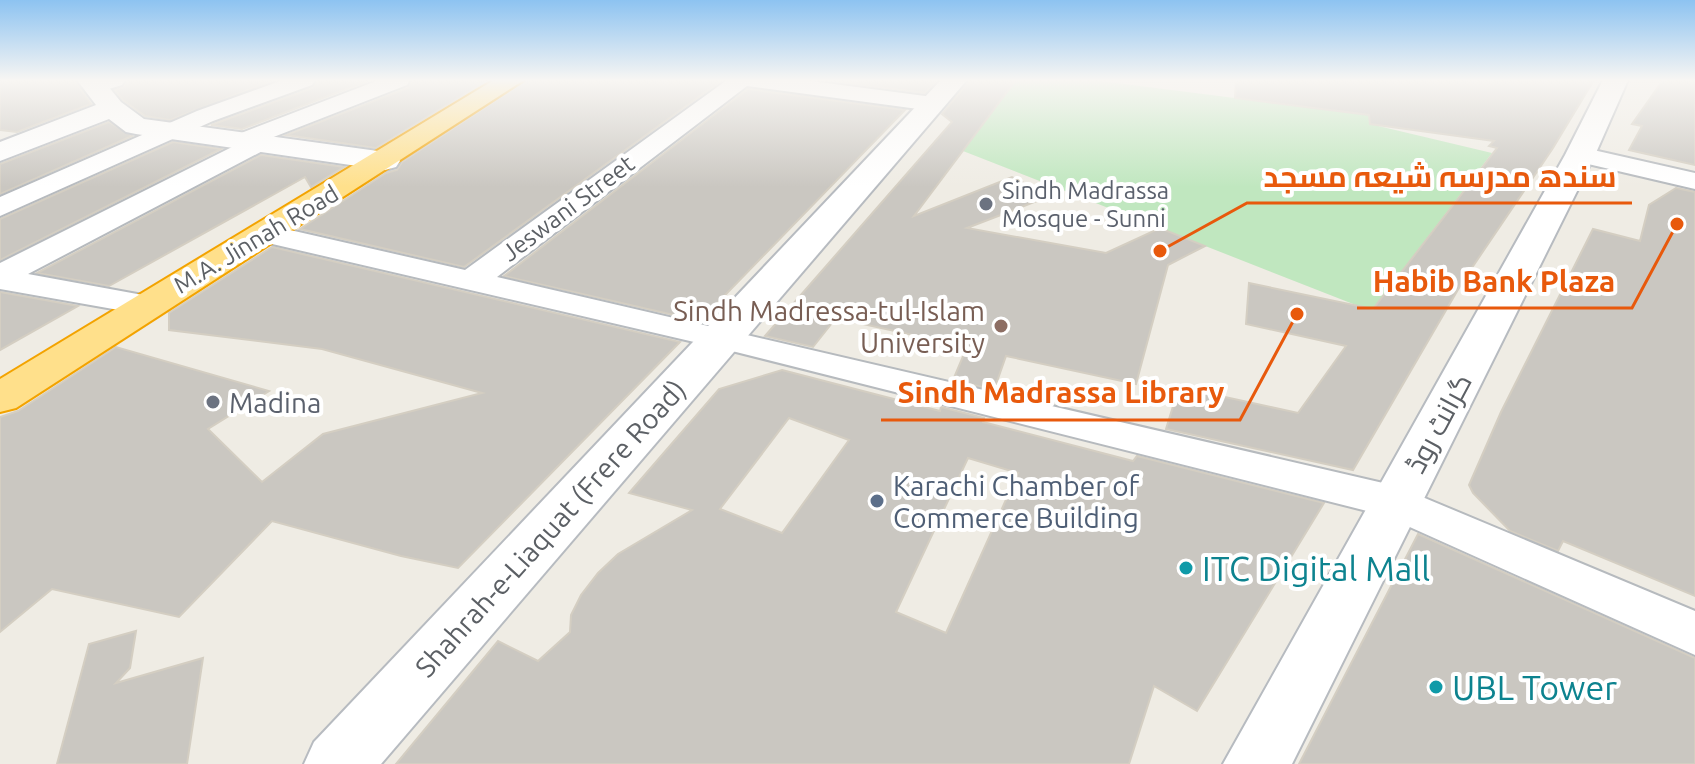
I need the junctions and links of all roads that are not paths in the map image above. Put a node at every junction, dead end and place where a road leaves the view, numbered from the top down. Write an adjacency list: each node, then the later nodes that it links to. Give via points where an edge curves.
1 (59, 116): 11 (street)
2 (126, 116): 9 (street, via 136,126)
3 (210, 116): 9 (street)
4 (314, 116): 10 (street)
5 (456, 116): 13 (highway, M.A. Jinnah Road)
6 (693, 116): 18 (street, Jeswani Street)
7 (923, 116): 20 (street, Shahrah-e-Liaquat (Frere Road))
8 (1599, 116): 12 (street, گرانٹ روڈ)
9 (170, 131): 10 (street); 15 (street)
10 (253, 141): 13 (street); 17 (street)
11 (0, 152)
12 (1580, 155): 14 (street); 22 (street, گرانٹ روڈ)
13 (385, 161): 16 (highway, M.A. Jinnah Road)
14 (1695, 181)
15 (0, 207)
16 (268, 234): 18 (street); 19 (highway, M.A. Jinnah Road)
17 (0, 278): 19 (street)
18 (473, 279): 20 (street)
19 (147, 305): 21 (highway, M.A. Jinnah Road)
20 (721, 338): 22 (street); 24 (street, Shahrah-e-Liaquat (Frere Road))
21 (0, 398)
22 (1396, 502): 23 (street); 25 (street, گرانٹ روڈ)
23 (1695, 634)
24 (338, 764)
25 (1257, 764)

